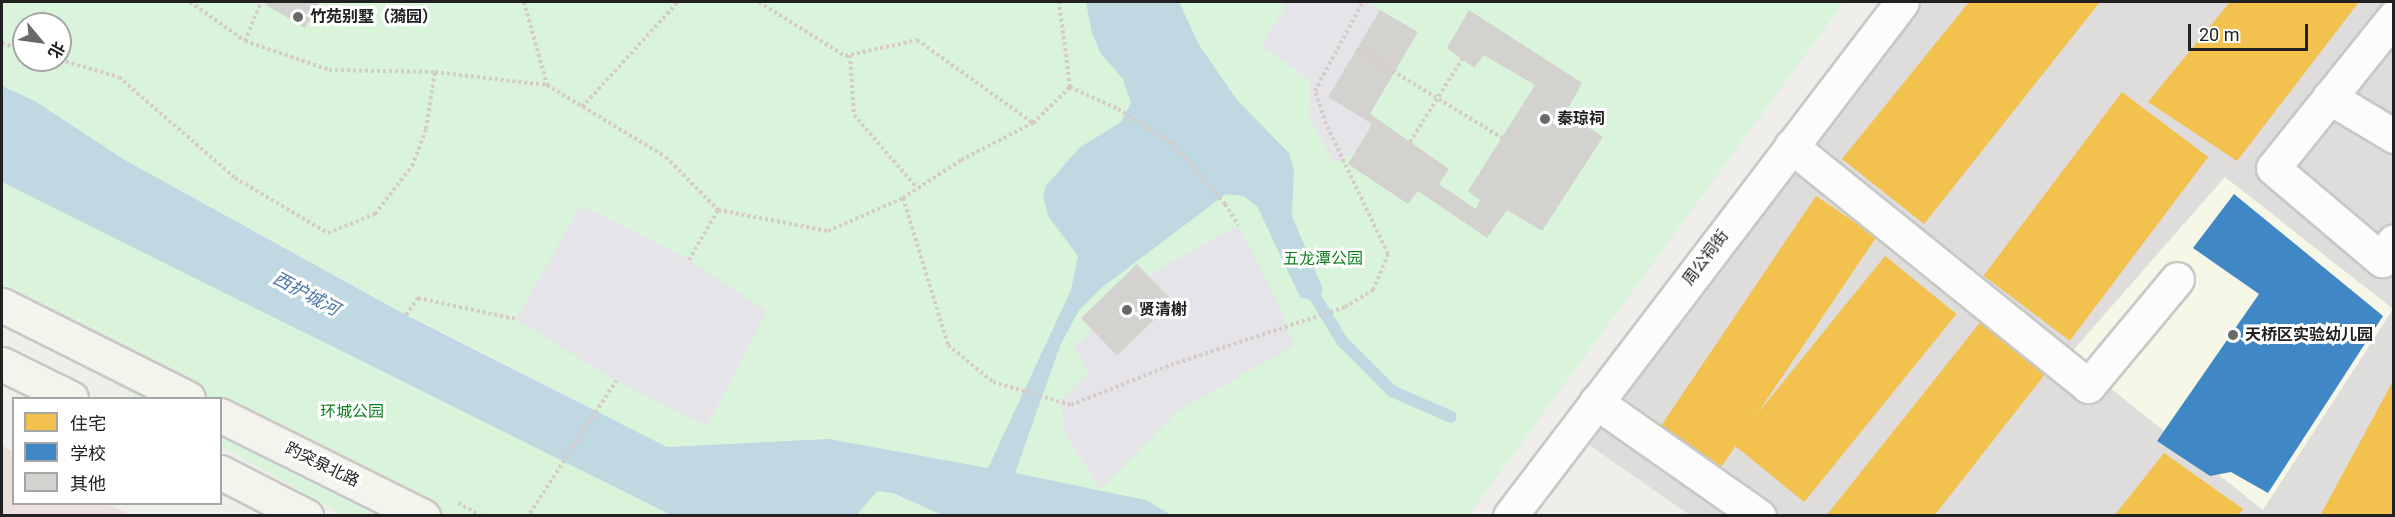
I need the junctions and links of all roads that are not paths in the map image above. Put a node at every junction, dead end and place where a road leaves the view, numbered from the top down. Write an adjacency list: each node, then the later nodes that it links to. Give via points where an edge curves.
1 (1902, 2): 5 (street, 周公祠街)
2 (2394, 17): 3 (street)
3 (2329, 97): 4 (street); 6 (street, via 2272,168 2382,260)
4 (2394, 136)
5 (1791, 146): 7 (street, via 2088,386); 12 (street, 周公祠街)
6 (2394, 241)
7 (2177, 279)
8 (2, 305): 11 (main road)
9 (2, 364): 10 (main road)
10 (67, 397)
11 (184, 397)
12 (1596, 402): 17 (street, 周公祠街); 18 (street)
13 (222, 416): 16 (main road, 趵突泉北路)
14 (222, 473): 15 (main road)
15 (306, 516)
16 (423, 516)
17 (1510, 516)
18 (1759, 516)

